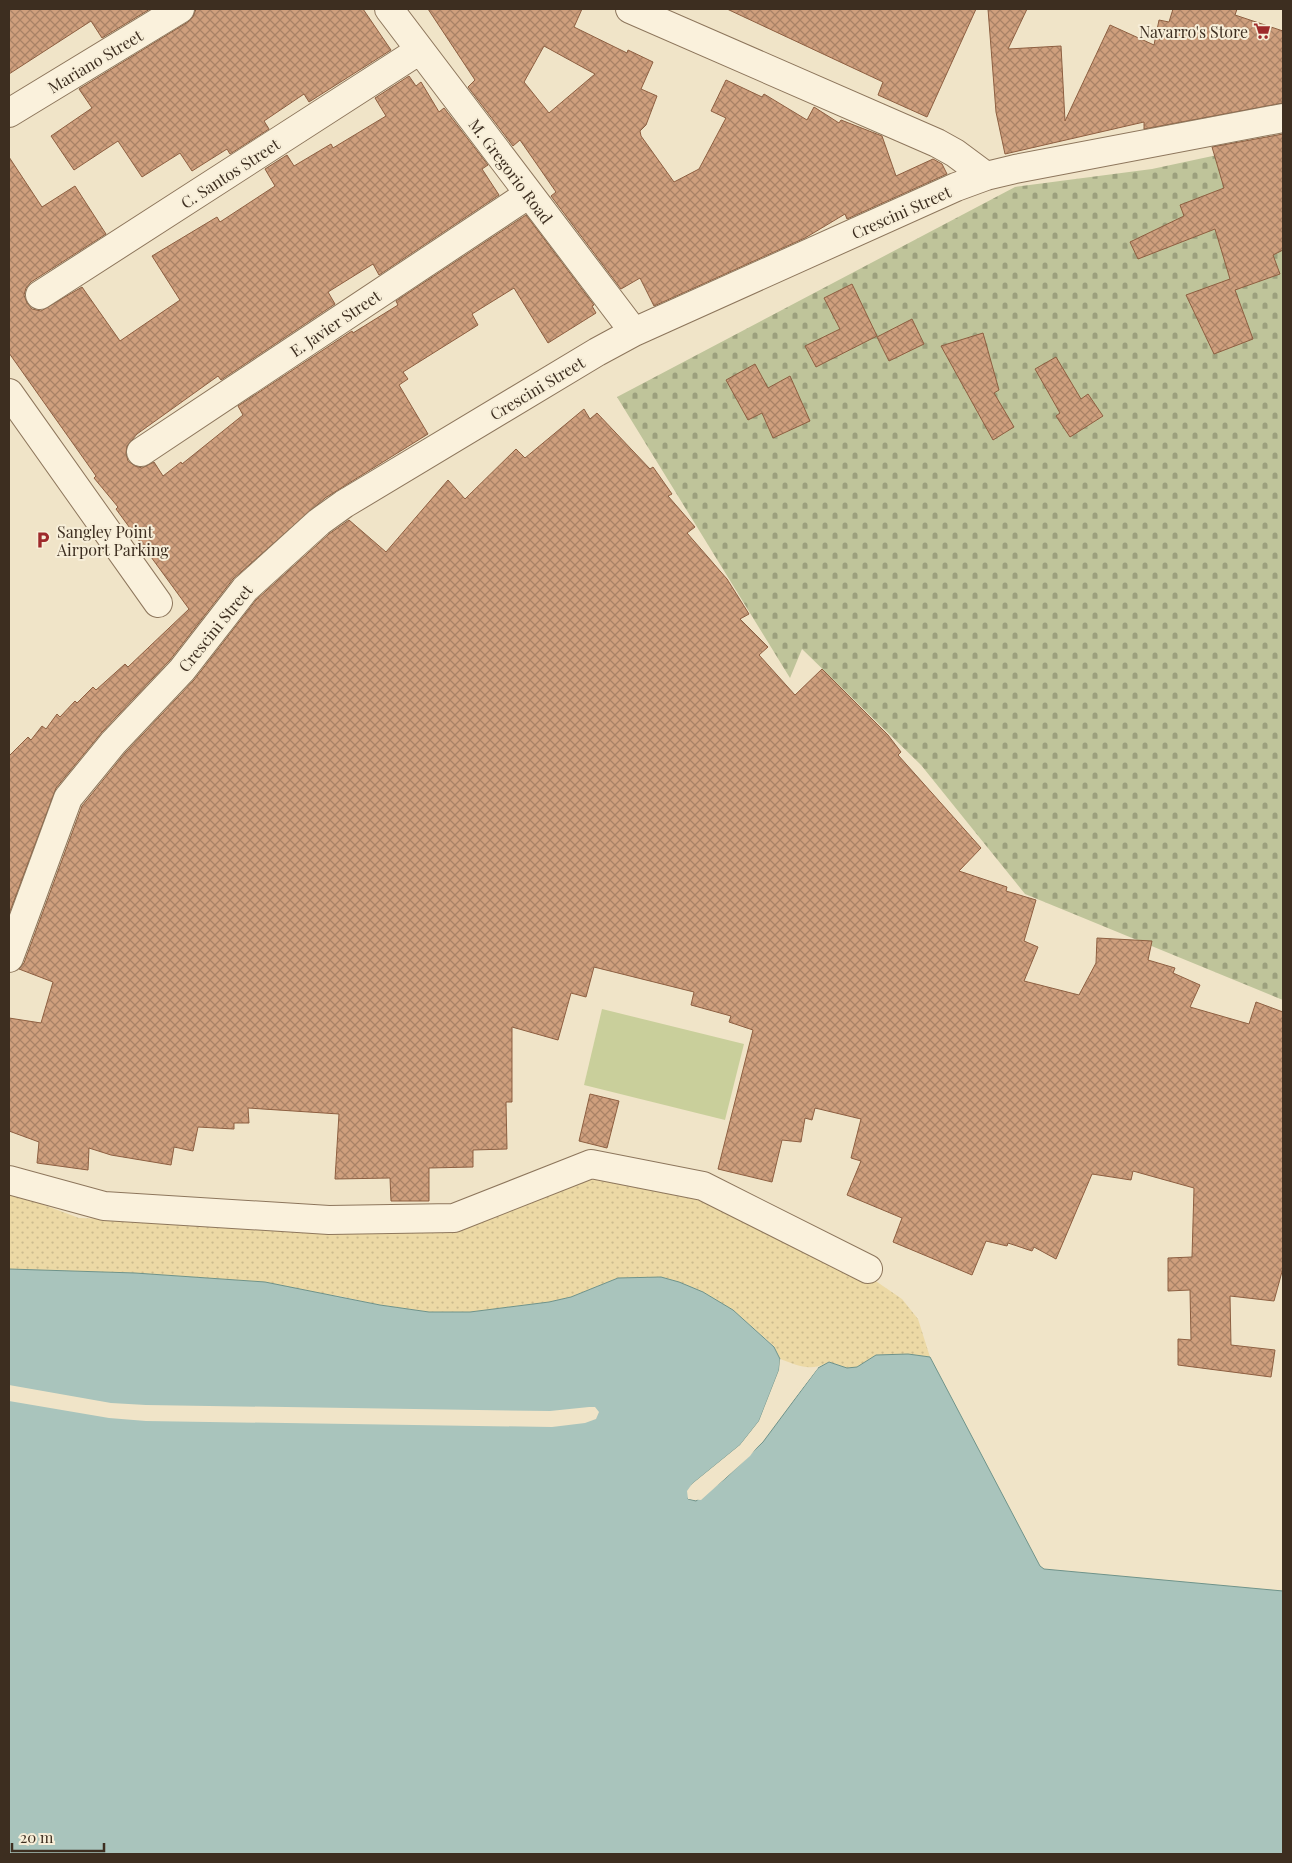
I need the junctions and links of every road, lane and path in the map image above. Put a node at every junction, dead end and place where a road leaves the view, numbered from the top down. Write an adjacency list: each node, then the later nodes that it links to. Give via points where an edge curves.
1 (180, 9): 5 (street, Mariano Street)
2 (389, 9): 4 (street, M. Gregorio Road)
3 (630, 9): 7 (street, via 937,143)
4 (420, 50): 8 (street, M. Gregorio Road); 9 (street, C. Santos Street)
5 (9, 113)
6 (1283, 118): 7 (street, Crescini Street)
7 (986, 176): 10 (street, Crescini Street)
8 (529, 194): 10 (street, M. Gregorio Road); 12 (street, E. Javier Street)
9 (40, 295)
10 (634, 332): 14 (street, Crescini Street, via 344,504 319,522 245,589 182,670 68,798)
11 (9, 393): 13 (street)
12 (141, 452)
13 (158, 603)
14 (9, 958)
15 (9, 1180): 16 (street, via 104,1206 329,1220 454,1218 591,1164 703,1186)
16 (868, 1269)

